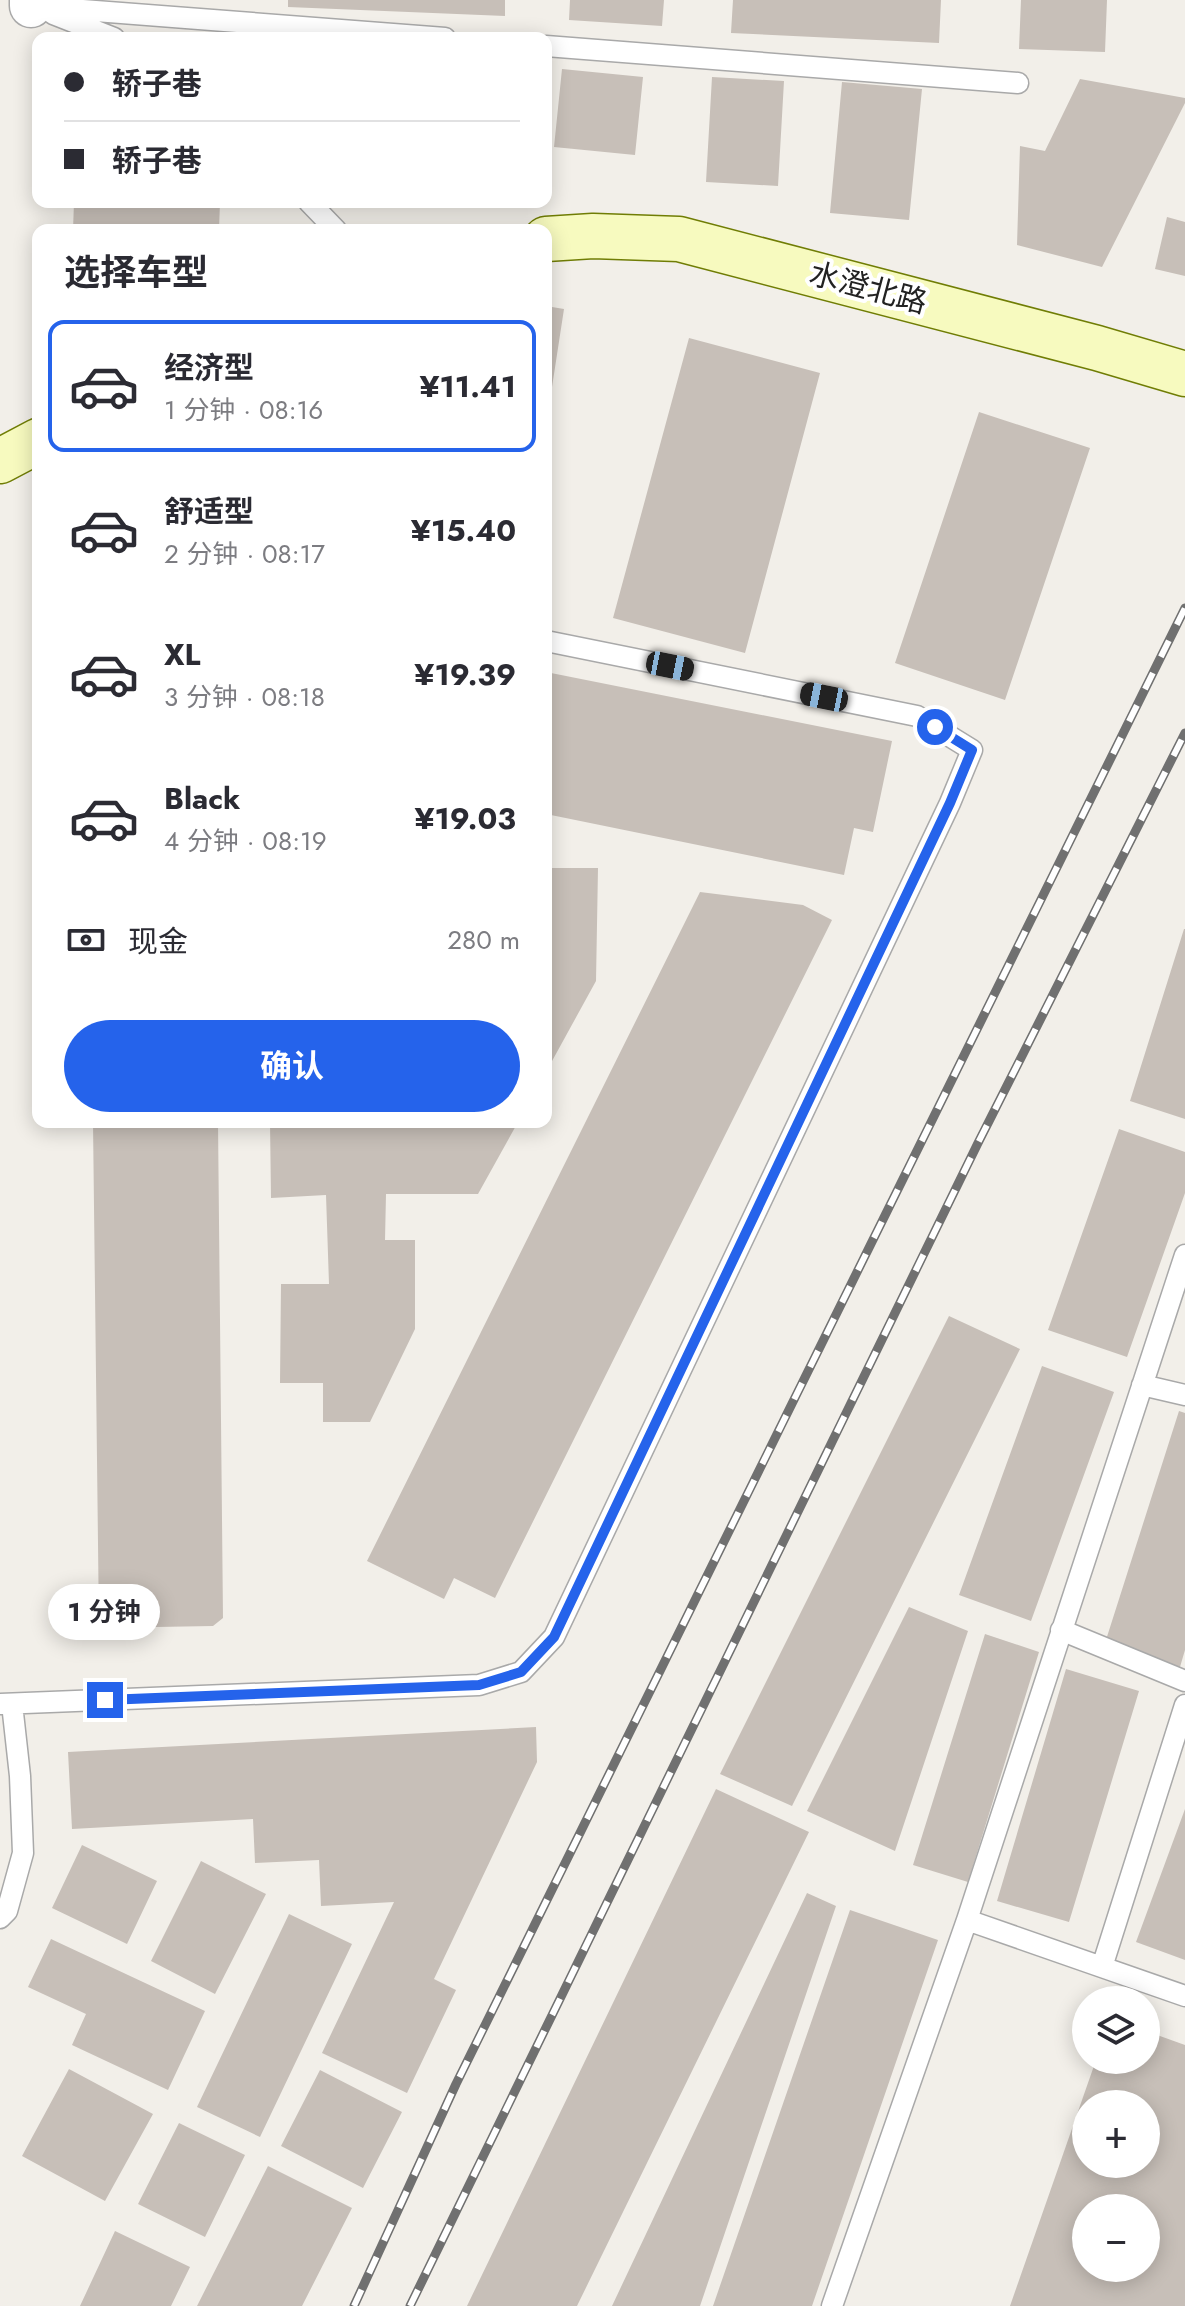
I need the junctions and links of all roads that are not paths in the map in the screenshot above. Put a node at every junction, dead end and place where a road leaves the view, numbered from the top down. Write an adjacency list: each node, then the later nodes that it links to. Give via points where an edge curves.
1 (31, 3): 2 (lane); 3 (lane)
2 (100, 32)
3 (374, 32)
4 (552, 46): 5 (lane)
5 (1018, 83)
6 (315, 208): 7 (lane)
7 (330, 224)
8 (552, 239): 9 (street, 水澄北路, via 679,239)
9 (1185, 374)
10 (32, 444): 11 (street)
11 (0, 461)
12 (552, 642): 18 (lane, via 917,716 972,750 554,1637 521,1672 479,1685)
13 (1185, 1255): 14 (lane)
14 (1142, 1385): 15 (lane); 16 (lane)
15 (1185, 1395)
16 (1061, 1630): 17 (lane); 21 (lane)
17 (1185, 1681)
18 (6, 1704): 20 (lane, via 20,1776 23,1853 7,1911)
19 (1185, 1705): 22 (lane)
20 (0, 1918)
21 (967, 1920): 22 (lane); 24 (lane)
22 (1102, 1967): 23 (lane)
23 (1185, 1996)
24 (832, 2306)

